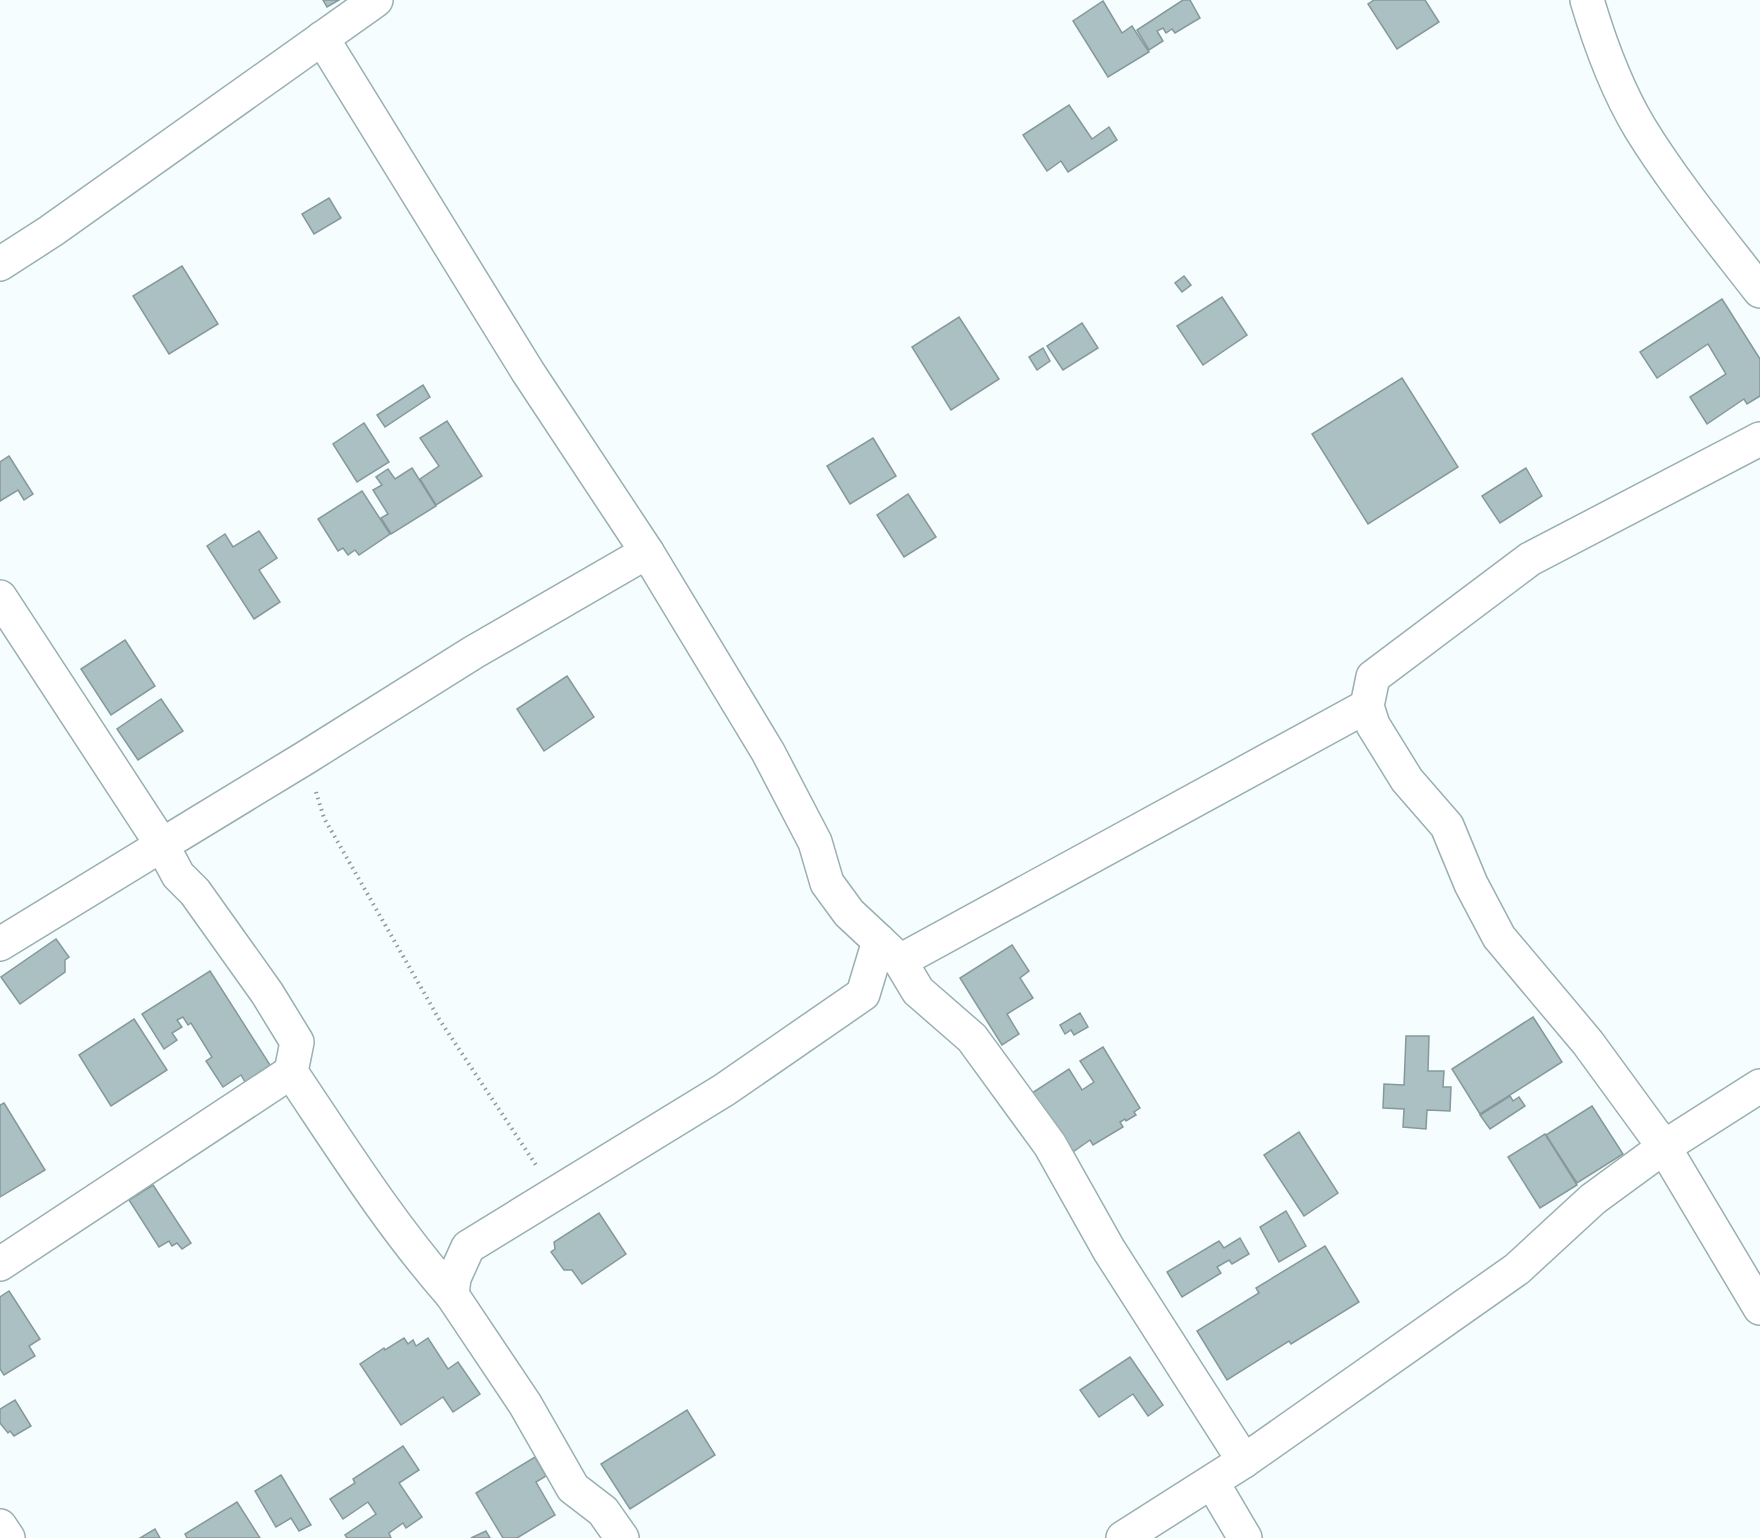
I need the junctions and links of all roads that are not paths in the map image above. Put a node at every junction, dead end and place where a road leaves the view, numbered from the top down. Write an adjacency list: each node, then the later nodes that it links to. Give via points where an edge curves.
1 (376, 0): 3 (street)
2 (1587, 0): 5 (street, via 1614,76 1639,126 1669,172)
3 (322, 38): 4 (street); 7 (street, via 528,372)
4 (0, 264)
5 (1760, 291)
6 (1760, 439): 9 (street, via 1530,559 1373,677)
7 (647, 552): 10 (street, via 474,652); 12 (street, via 768,752 815,842 827,883 849,913)
8 (0, 597): 10 (street)
9 (1367, 705): 12 (street); 15 (street, via 1372,725 1407,780 1447,826 1499,938 1588,1043)
10 (162, 844): 11 (street); 13 (street, via 178,875 195,892 267,993 297,1042)
11 (0, 944)
12 (890, 951): 17 (street, via 863,994 724,1090 468,1247 454,1278); 19 (street, via 918,991 972,1038 1050,1145 1109,1250)
13 (291, 1072): 16 (street); 17 (street, via 381,1206)
14 (1760, 1086): 15 (street)
15 (1664, 1147): 18 (street); 19 (street, via 1593,1199 1517,1269)
16 (0, 1264)
17 (452, 1295): 23 (street, via 525,1404 573,1488 603,1510)
18 (1760, 1308)
19 (1244, 1461): 20 (street)
20 (1212, 1482): 24 (street); 25 (street)
21 (0, 1526): 22 (street)
22 (8, 1538)
23 (622, 1538)
24 (1122, 1538)
25 (1245, 1538)

